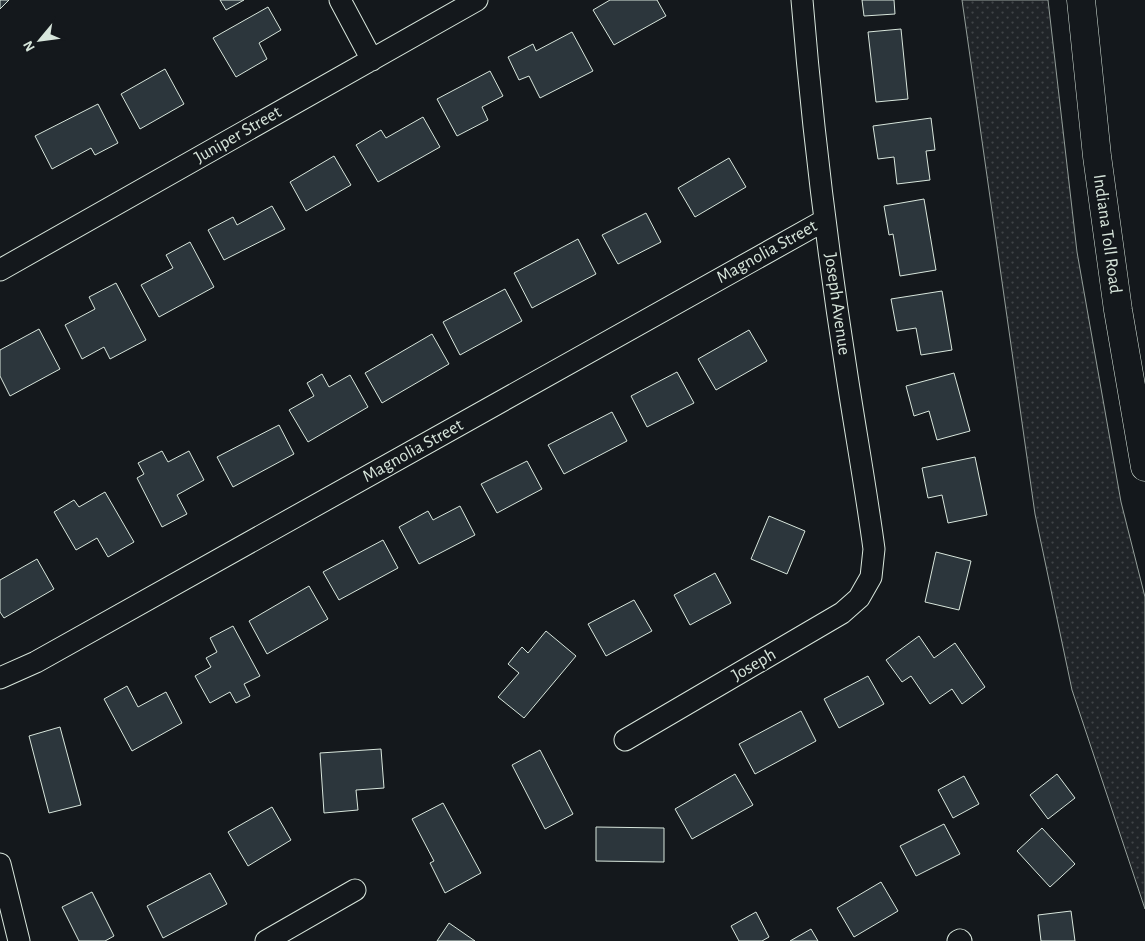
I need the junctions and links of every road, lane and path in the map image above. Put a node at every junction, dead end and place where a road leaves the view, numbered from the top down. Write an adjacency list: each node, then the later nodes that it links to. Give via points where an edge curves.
1 (340, 0): 5 (street)
2 (477, 0): 5 (street, Juniper Street)
3 (802, 0): 6 (street, Joseph Avenue)
4 (1081, 0): 8 (highway, Indiana Toll Road, via 1116,301)
5 (372, 60): 7 (street, Juniper Street)
6 (825, 220): 9 (street, Joseph Avenue, via 874,549); 10 (street, Magnolia Street, via 36,662)
7 (0, 270)
8 (1145, 467)
9 (871, 577): 11 (street, Joseph, via 859,598 842,613)
10 (0, 678)
11 (625, 740)
12 (0, 864): 14 (street)
13 (354, 890): 15 (street)
14 (19, 941)
15 (266, 941)

